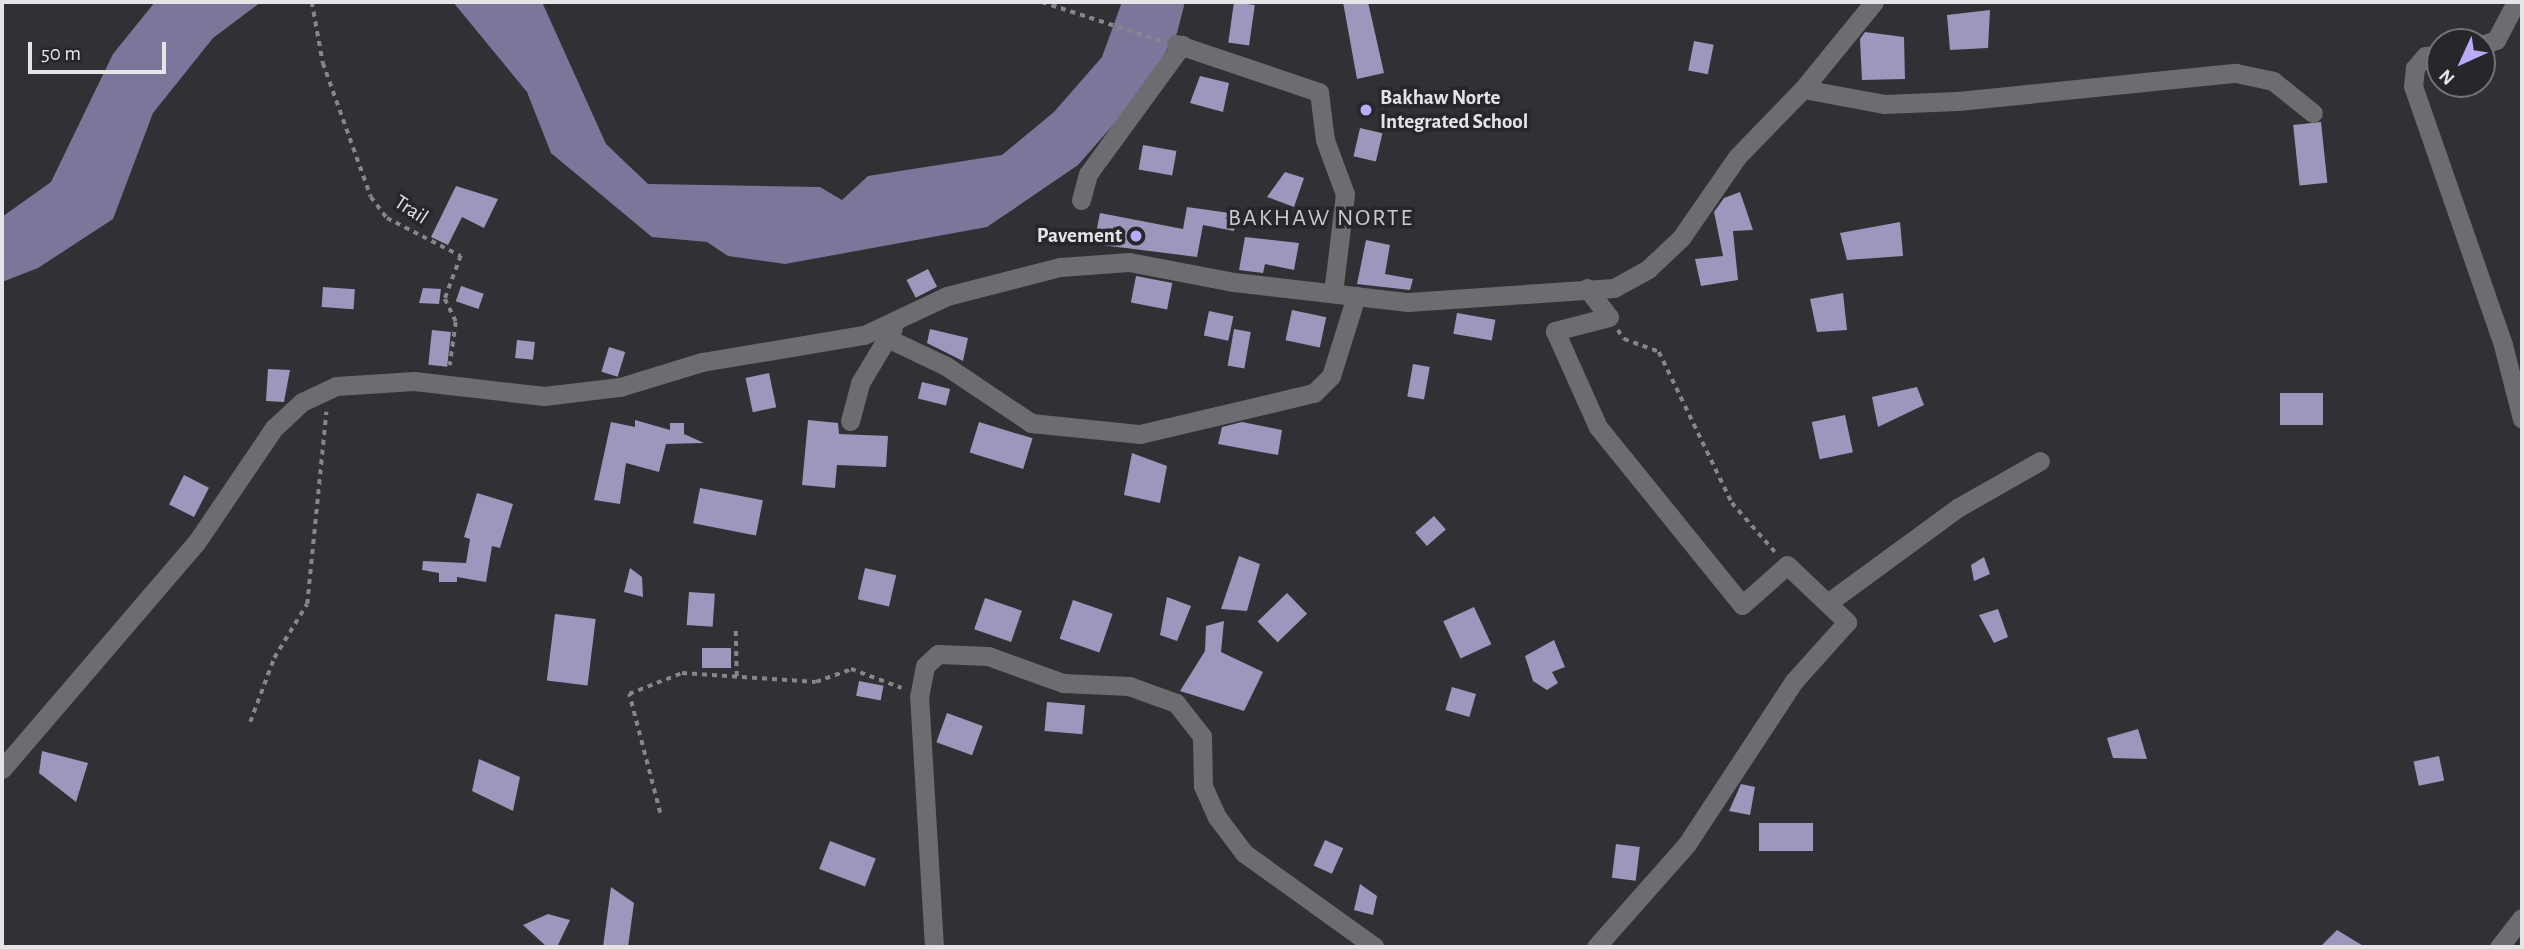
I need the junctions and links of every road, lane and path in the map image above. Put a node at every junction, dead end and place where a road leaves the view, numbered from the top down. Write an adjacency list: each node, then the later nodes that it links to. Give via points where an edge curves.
1 (312, 2): 16 (path, Trail, via 323,63 372,197 387,218 461,256 445,299 456,328)
2 (1042, 2): 6 (path)
3 (2516, 2): 5 (street)
4 (1867, 6): 8 (street)
5 (2496, 40)
6 (1175, 44): 10 (street, via 1088,174); 12 (street, via 1318,92 1325,140 1345,194)
7 (2426, 56): 18 (street, via 2413,86 2503,345)
8 (1804, 89): 9 (street, via 1884,104 1945,102 2236,73 2273,81); 11 (street, via 1737,157 1681,238 1648,269 1614,288)
9 (2313, 113)
10 (1081, 200)
11 (1587, 288): 13 (street, via 1408,302); 14 (street)
12 (1333, 293): 13 (street); 15 (street, via 1129,262 1060,267 947,296)
13 (1356, 296): 15 (street, via 1331,376 1314,393 1140,434 1031,423)
14 (1609, 317): 21 (path, via 1625,339 1658,352 1732,503); 21 (street, via 1555,331 1598,427 1742,605)
15 (891, 331): 16 (street, via 702,362 620,387 544,396); 19 (street, via 860,383)
16 (446, 385): 17 (street, via 414,382)
17 (328, 389): 26 (path, via 307,604 274,658); 27 (street, via 302,402 274,428 196,544)
18 (2522, 419)
19 (850, 421)
20 (2040, 461): 22 (street, via 1959,507)
21 (1787, 565): 22 (street)
22 (1829, 602): 32 (street, via 1847,622 1794,681 1687,844)
23 (736, 631): 24 (path)
24 (737, 677): 25 (path, via 816,682 852,669); 28 (path, via 682,673 629,694)
25 (919, 697): 30 (street); 31 (street, via 925,666 938,654 951,654 988,656 1063,682 1129,686 1176,703 1202,737 1203,786 1217,817 1244,853)
26 (250, 722)
27 (2, 769)
28 (660, 813)
29 (2522, 918): 33 (street)
30 (934, 947)
31 (1375, 947)
32 (1596, 947)
33 (2499, 947)

